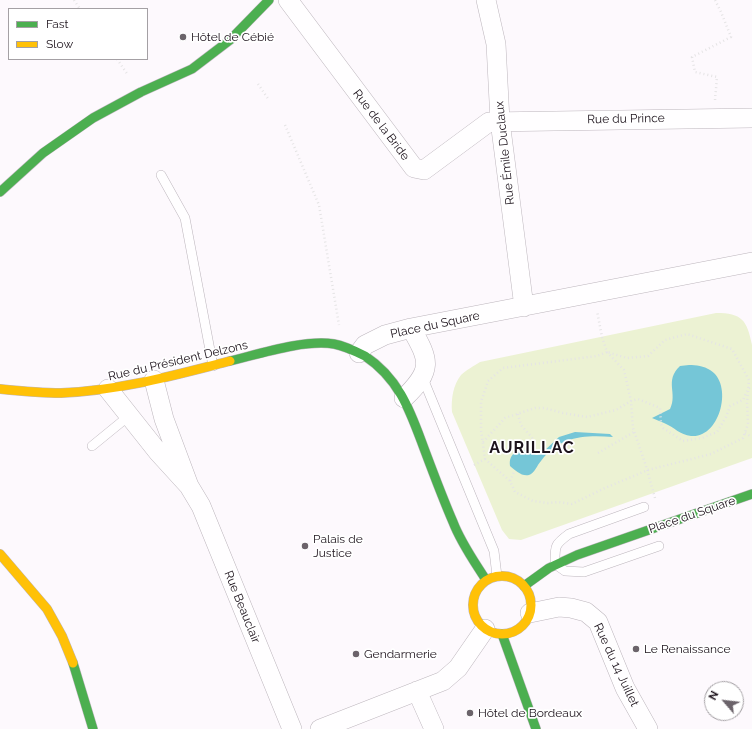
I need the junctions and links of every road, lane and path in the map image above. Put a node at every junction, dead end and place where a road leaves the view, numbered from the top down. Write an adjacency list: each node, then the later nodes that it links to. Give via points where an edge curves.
1 (269, 0): 12 (street, via 230,40 192,69 92,118 43,153)
2 (288, 0): 9 (street, Rue de la Bride, via 414,168 424,170 489,122)
3 (486, 0): 9 (street, Rue Émile Duclaux, via 496,44)
4 (715, 0): 7 (path, via 731,37 692,58 695,72 717,77)
5 (258, 84): 6 (path)
6 (269, 100)
7 (713, 118): 8 (street, Rue du Prince); 9 (street, Rue du Prince)
8 (752, 118)
9 (500, 121): 15 (street, Rue Émile Duclaux)
10 (285, 125): 17 (path, via 319,205)
11 (161, 175): 19 (lane, via 185,218)
12 (0, 192)
13 (752, 262): 14 (street, Place du Square)
14 (594, 292): 15 (street, Place du Square); 18 (path)
15 (524, 307): 16 (street, Place du Square)
16 (411, 328): 17 (street, Place du Square); 20 (street, via 427,364)
17 (351, 349): 19 (street, Rue du Président Delzons, via 325,343 293,347); 26 (street, via 374,363 391,378)
18 (607, 352): 25 (path, via 627,358 648,356 665,340 687,334 732,349 748,380); 27 (path, via 624,370); 34 (path, via 597,356 503,368 488,381 481,402)
19 (213, 366): 21 (street, Rue du Président Delzons)
20 (422, 376): 26 (street, via 419,384); 39 (lane)
21 (154, 380): 24 (street, Rue du Président Delzons); 42 (street, Rue Beauclair, via 164,419)
22 (752, 386): 25 (path)
23 (0, 389): 24 (street, Rue du Président Delzons, via 18,392 75,393)
24 (108, 389): 29 (street, Rue Beauclair)
25 (748, 389): 27 (path, via 743,400 730,406 717,432 702,438 684,440 663,428 660,408 638,399); 31 (path, via 748,424)
26 (404, 398): 50 (street, via 454,523 471,558)
27 (631, 401): 28 (path, via 616,410 587,417 544,408 535,408); 30 (path)
28 (518, 414): 33 (path, via 520,426); 34 (path, via 504,418)
29 (130, 415): 35 (lane); 42 (street, Rue Beauclair, via 158,452)
30 (634, 432): 36 (path); 38 (path)
31 (745, 433): 32 (path); 38 (path, via 743,438 712,454)
32 (752, 437)
33 (535, 441)
34 (483, 442): 37 (path)
35 (92, 446)
36 (598, 454)
37 (485, 459): 39 (path); 41 (path)
38 (648, 470): 41 (path, via 572,504 533,501 515,492); 45 (path)
39 (461, 471): 49 (lane, via 494,551)
40 (514, 472): 41 (path)
41 (510, 481)
42 (189, 486): 56 (street, Rue Beauclair, via 201,506)
43 (752, 494): 45 (street, Place du Square)
44 (644, 507): 48 (lane, via 570,534 555,548)
45 (663, 525): 48 (street, Place du Square)
46 (659, 546): 48 (lane, via 584,572 565,571)
47 (0, 554): 55 (street, via 47,609 62,636)
48 (555, 564): 51 (street, Place du Square)
49 (496, 576): 50 (street); 51 (street, via 512,578)
50 (486, 580): 53 (street, via 474,595 474,614 478,622)
51 (524, 586): 52 (street, via 531,603)
52 (530, 613): 53 (street, via 520,628 511,632); 60 (street, Rue du 14 Juillet, via 559,607 571,608 586,612 598,622 624,688)
53 (494, 632): 54 (street, via 443,681); 59 (street)
54 (417, 691): 57 (street); 58 (street)
55 (93, 729)
56 (292, 729)
57 (320, 729)
58 (434, 729)
59 (536, 729)
60 (648, 729)

